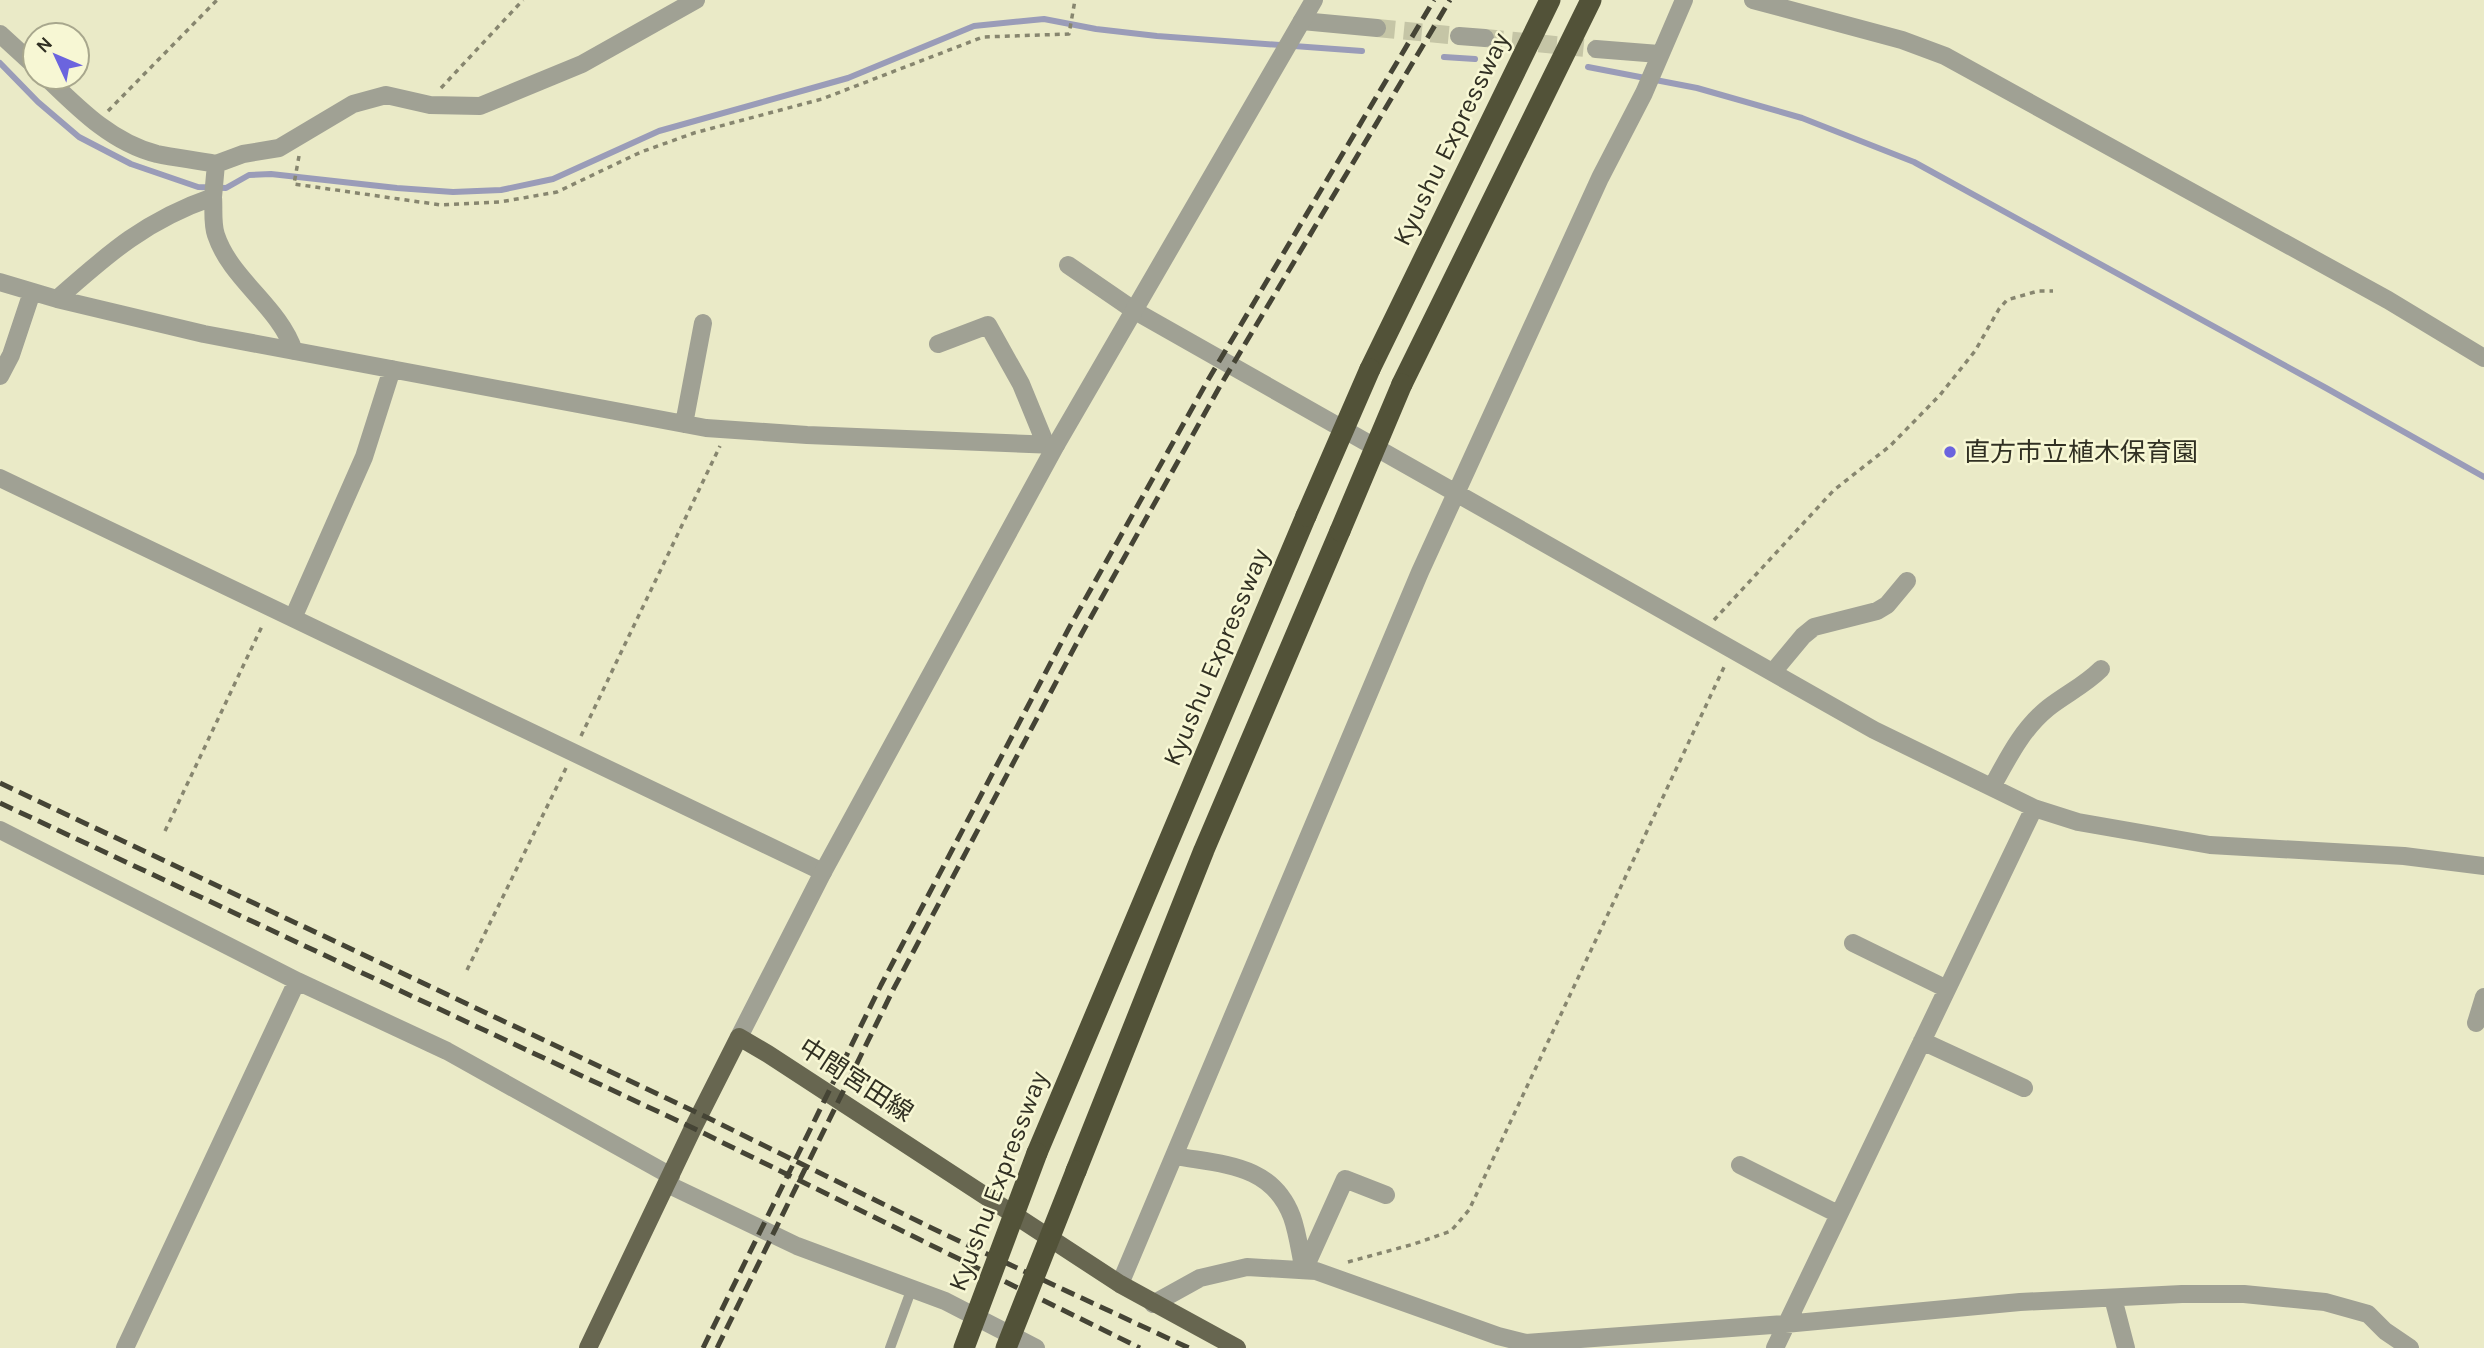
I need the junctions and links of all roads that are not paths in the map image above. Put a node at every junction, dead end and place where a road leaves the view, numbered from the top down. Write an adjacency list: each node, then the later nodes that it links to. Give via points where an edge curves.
1 (696, 0): 16 (street, via 582,64 480,106 425,104 386,94 353,104 279,148)
2 (1314, 0): 7 (street)
3 (1549, 0): 58 (highway, Kyushu Expressway, bridge, via 1370,369 1037,1153)
4 (1591, 0): 67 (highway, bridge, via 1402,384 1204,850)
5 (1684, 0): 14 (street)
6 (1753, 0): 26 (street, via 1945,56 2388,300)
7 (1300, 25): 8 (street); 22 (street)
8 (1377, 28)
9 (1460, 36): 10 (street)
10 (1485, 38)
11 (4, 44): 13 (street)
12 (1596, 49): 14 (street)
13 (21, 56)
14 (1657, 60): 32 (street)
15 (61, 91): 16 (street, via 122,139 155,153)
16 (216, 164): 17 (street)
17 (213, 197): 21 (street, via 181,208 131,236); 25 (street, via 215,233 228,260 289,334)
18 (1068, 265): 22 (street)
19 (0, 282): 20 (street)
20 (32, 292): 21 (street); 28 (street)
21 (57, 299): 25 (street)
22 (1135, 311): 30 (street); 32 (street)
23 (703, 323): 29 (street)
24 (938, 344): 30 (street, via 988,325)
25 (294, 351): 27 (street)
26 (2484, 358)
27 (392, 369): 29 (street); 34 (street, via 364,457)
28 (0, 376)
29 (684, 424): 30 (street, via 807,435)
30 (1051, 445): 41 (street)
31 (0, 478): 34 (street)
32 (1455, 493): 36 (street); 50 (street)
33 (1907, 581): 36 (street, via 1877,611 1814,627)
34 (293, 618): 41 (street)
35 (2101, 669): 37 (street, via 2031,723)
36 (1773, 672): 37 (street, via 1874,730)
37 (1992, 787): 38 (street)
38 (2034, 808): 40 (street, via 2078,822 2210,845 2404,856); 44 (street)
39 (0, 830): 43 (street)
40 (2484, 866)
41 (823, 872): 47 (street)
42 (1853, 943): 44 (street)
43 (297, 981): 52 (street, via 447,1051); 62 (street)
44 (1947, 989): 48 (street)
45 (2484, 997): 46 (street)
46 (2476, 1023)
47 (740, 1037): 52 (main road); 56 (main road, 中間宮田線)
48 (1922, 1041): 49 (street); 54 (street)
49 (2024, 1088)
50 (1175, 1156): 55 (street, via 1262,1176 1279,1191); 56 (street)
51 (1740, 1165): 54 (street)
52 (669, 1180): 57 (street, via 797,1245); 63 (main road)
53 (1386, 1195): 55 (street, via 1345,1179)
54 (1838, 1214): 61 (street)
55 (1310, 1271): 60 (street, via 1235,1269 1200,1278); 61 (street, via 1526,1343)
56 (1120, 1284): 60 (main road, 中間宮田線)
57 (912, 1288): 64 (lane); 68 (street)
58 (984, 1294): 65 (highway, bridge); 66 (highway, Kyushu Expressway, bridge)
59 (2113, 1297): 61 (street); 71 (street); 72 (street, via 2244,1294 2325,1302 2368,1314)
60 (1153, 1304): 69 (main road, 中間宮田線)
61 (1785, 1324): 70 (street)
62 (125, 1348)
63 (589, 1348)
64 (890, 1348)
65 (954, 1348)
66 (964, 1348)
67 (1006, 1348)
68 (1036, 1348)
69 (1237, 1348)
70 (1775, 1348)
71 (2126, 1348)
72 (2410, 1348)

